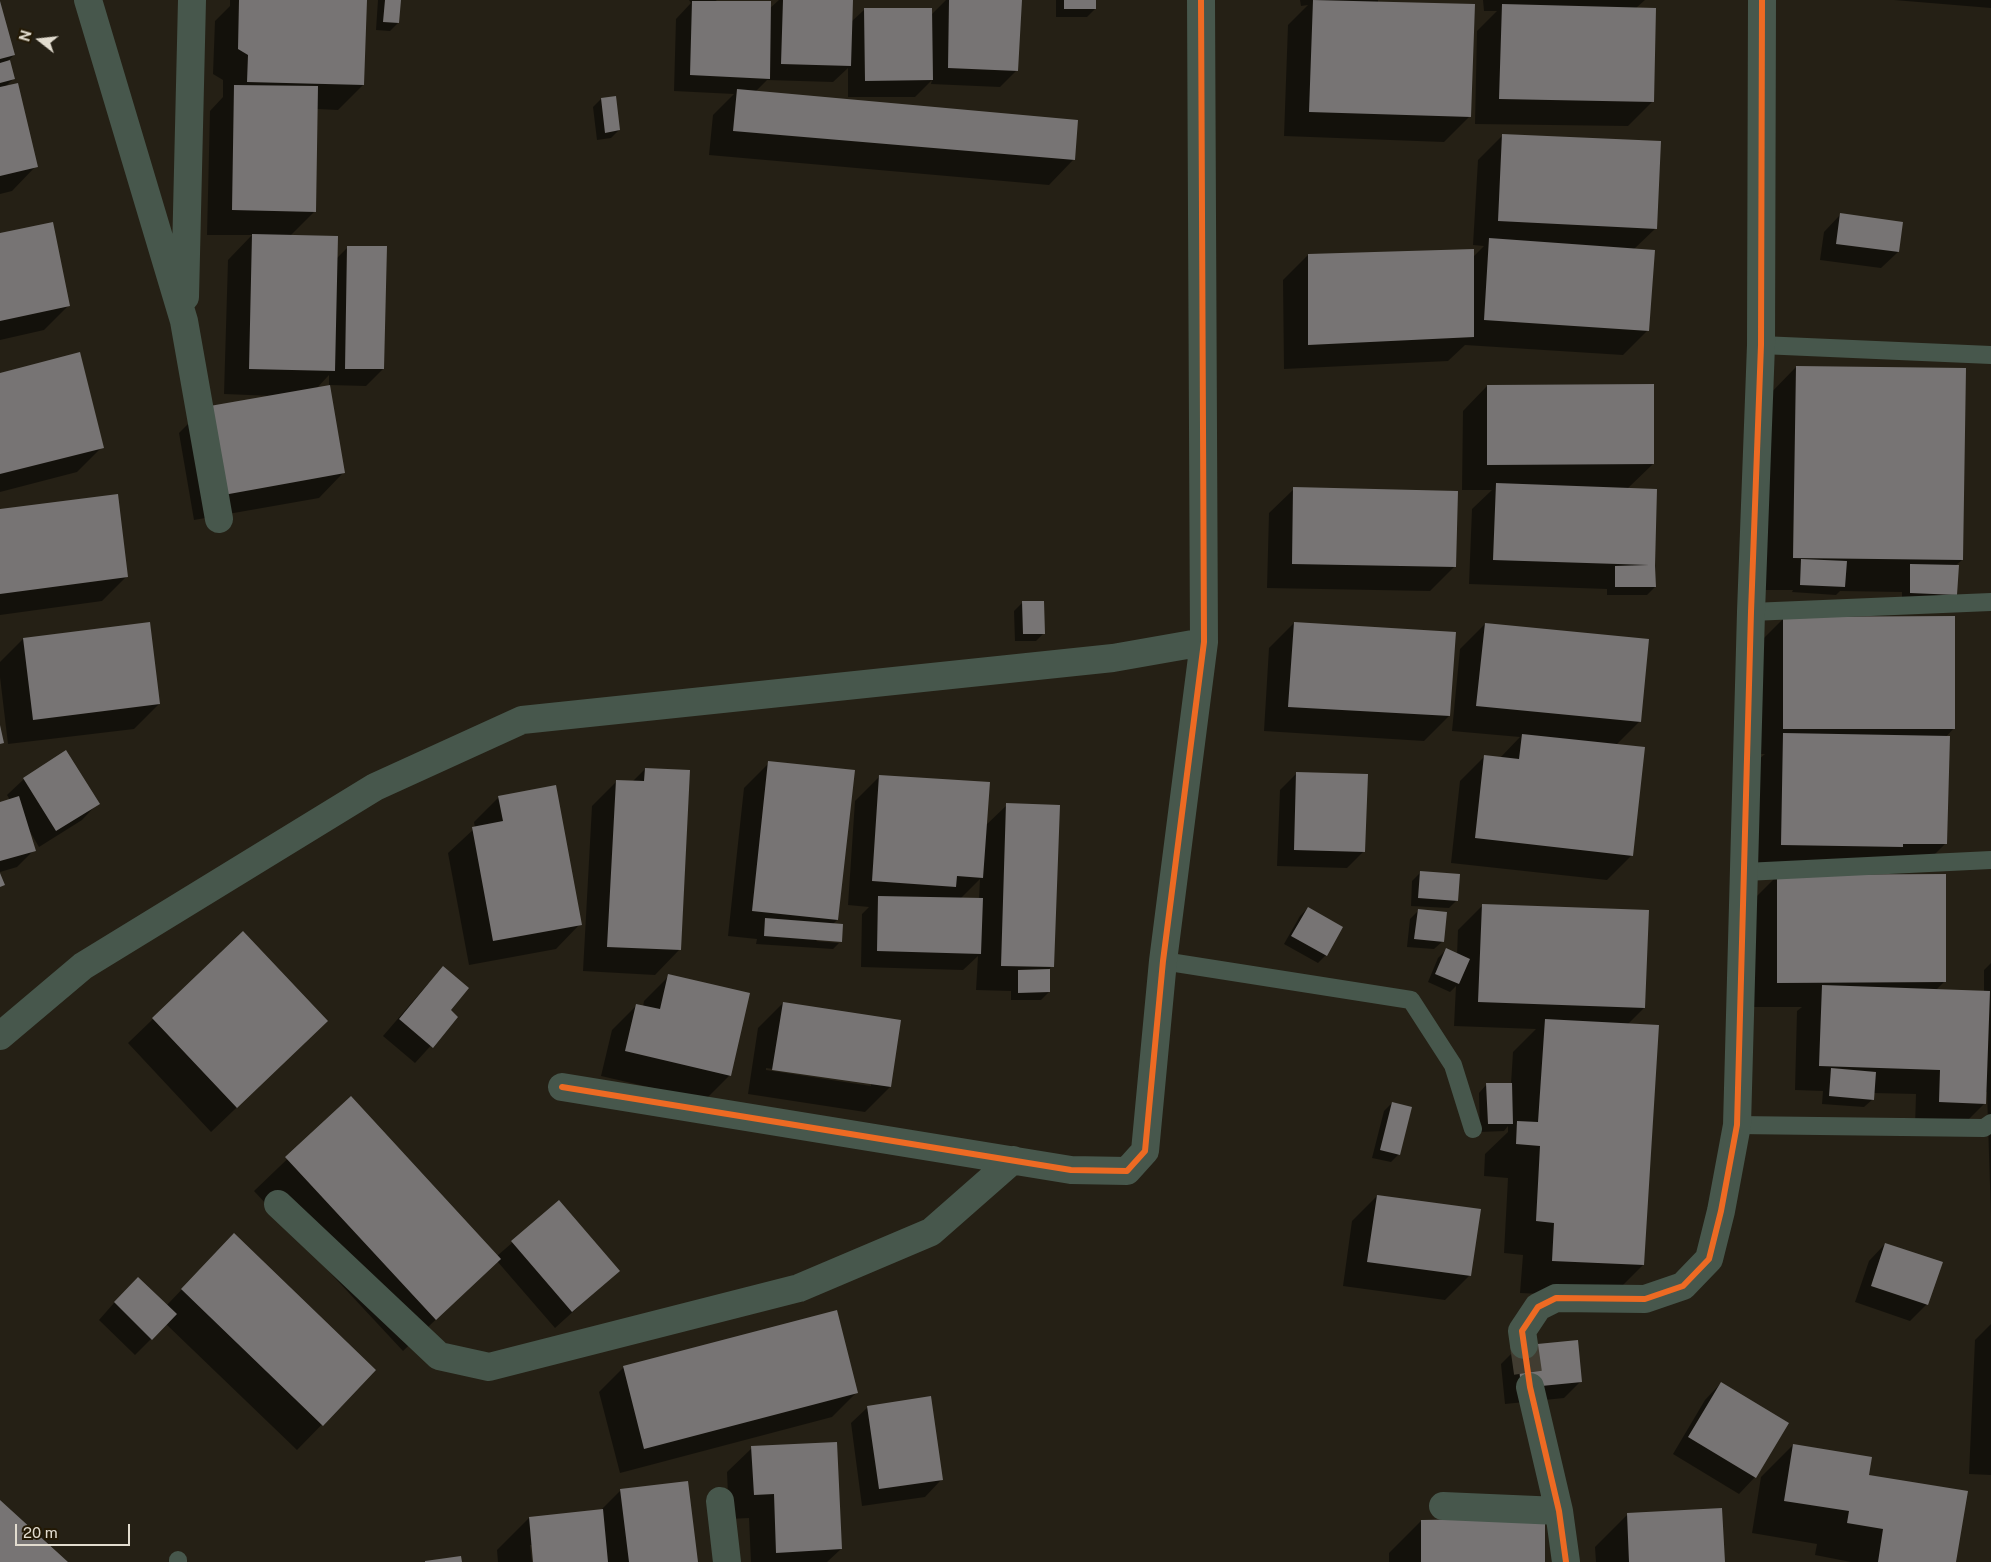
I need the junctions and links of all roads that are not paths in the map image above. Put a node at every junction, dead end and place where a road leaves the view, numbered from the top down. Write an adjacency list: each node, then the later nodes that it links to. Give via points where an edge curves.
1 (88, 0): 5 (street)
2 (192, 0): 5 (street)
3 (1201, 0): 11 (street)
4 (1762, 0): 6 (street)
5 (184, 321): 8 (street)
6 (1760, 345): 7 (lane); 10 (street)
7 (1991, 355)
8 (220, 519)
9 (1991, 602): 10 (lane)
10 (1750, 612): 13 (street)
11 (1204, 642): 14 (street); 15 (street, via 1113,658 522,720 376,787 83,966)
12 (1991, 860): 13 (lane)
13 (1745, 872): 18 (street)
14 (1163, 961): 19 (lane, via 1411,1000 1454,1065); 20 (street, via 1144,1151 1127,1171 1071,1170)
15 (0, 1036)
16 (562, 1087): 20 (street)
17 (1991, 1123): 18 (lane, via 1984,1128)
18 (1737, 1125): 22 (street, via 1710,1259 1683,1286 1645,1299 1556,1298 1538,1307 1522,1331)
19 (1473, 1129)
20 (1013, 1160): 21 (street, via 931,1232 799,1288 489,1367 439,1356)
21 (278, 1204)
22 (1524, 1345)
23 (1530, 1387): 26 (street)
24 (720, 1501): 27 (street)
25 (1443, 1506): 26 (street)
26 (1560, 1511): 28 (street)
27 (727, 1562)
28 (1566, 1562)

